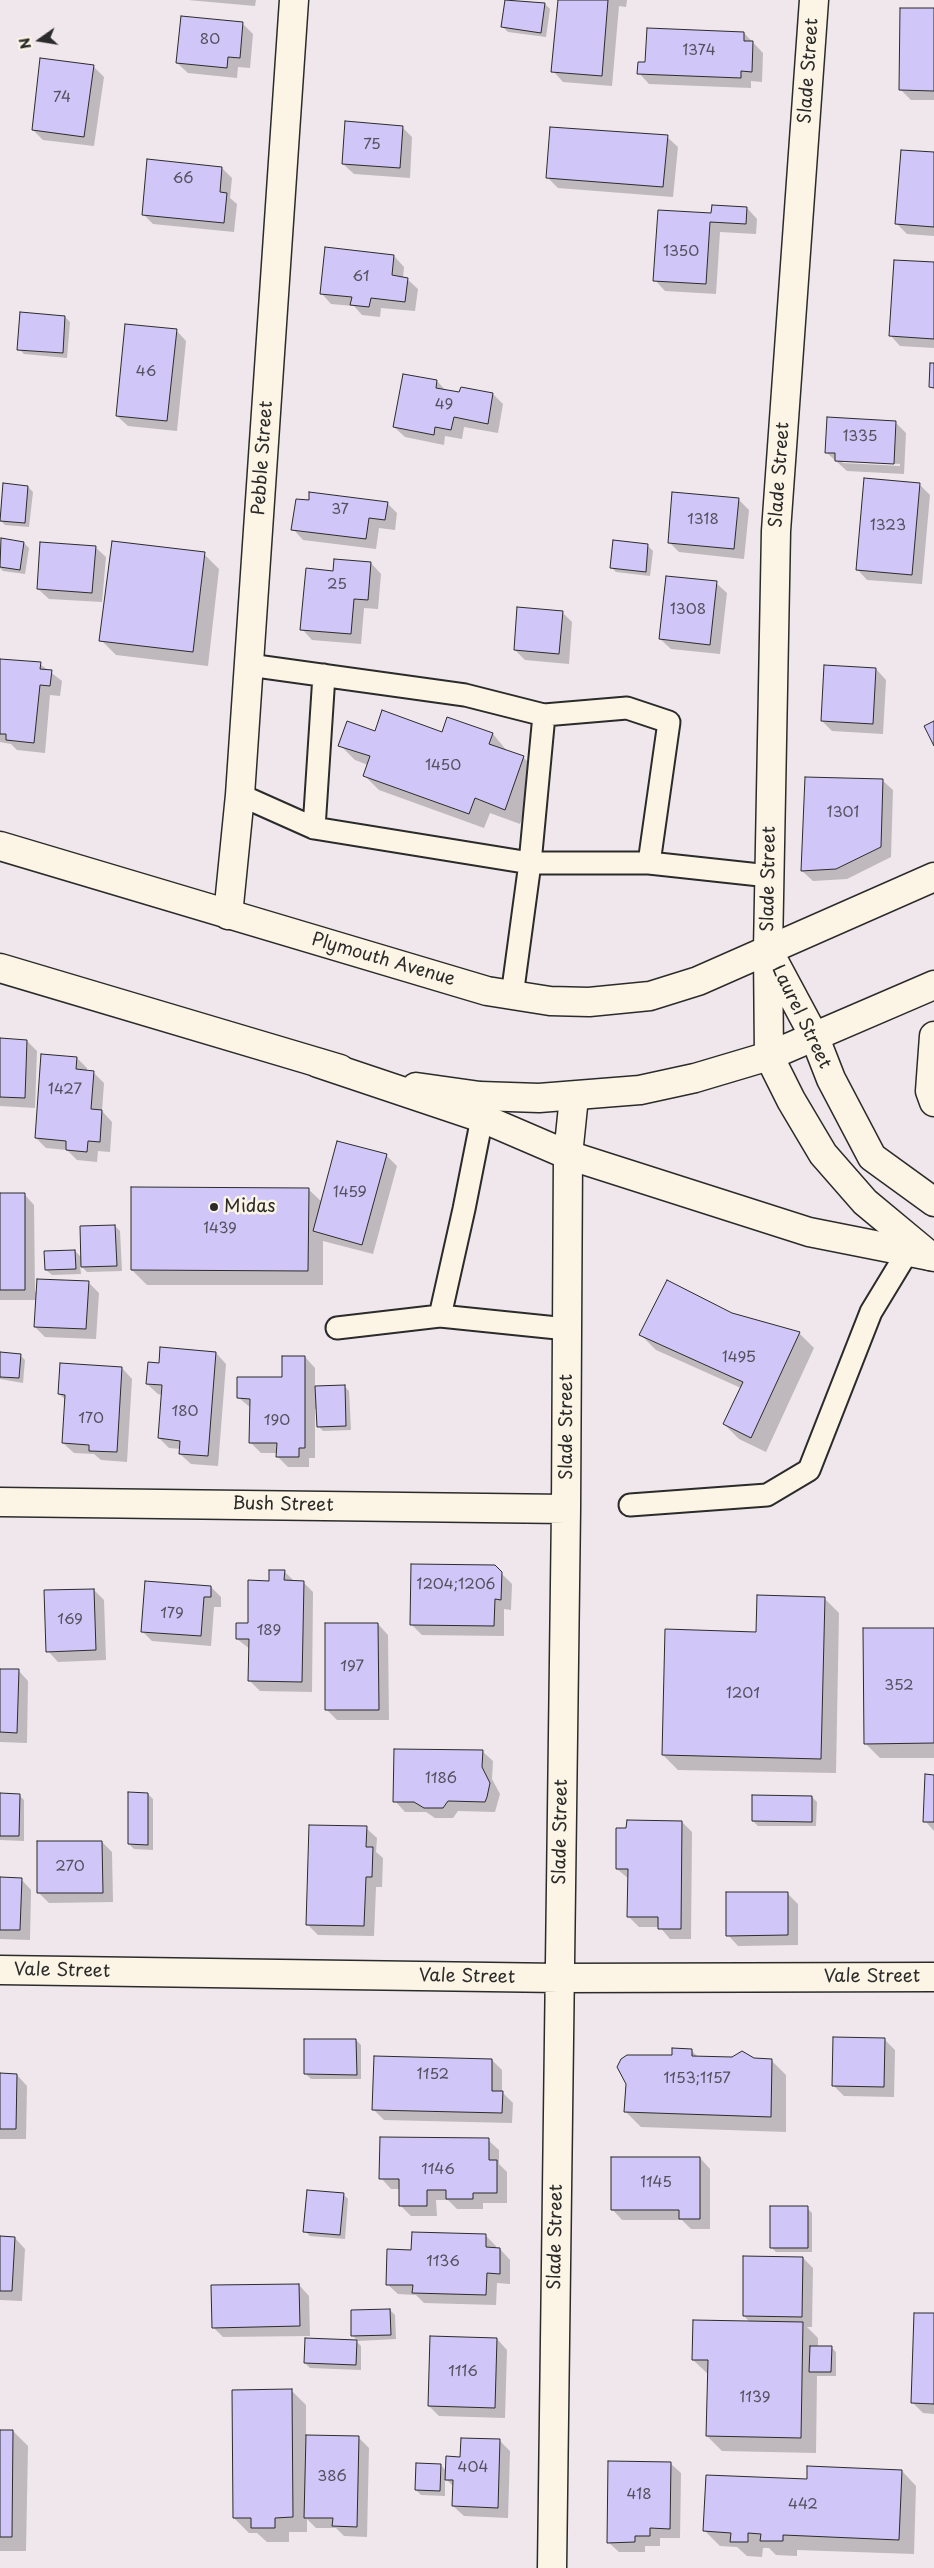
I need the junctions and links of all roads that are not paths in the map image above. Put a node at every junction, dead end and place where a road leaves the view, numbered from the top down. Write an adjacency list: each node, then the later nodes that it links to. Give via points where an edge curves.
1 (294, 0): 3 (street, Pebble Street)
2 (814, 0): 11 (street, Slade Street, via 776,531)
3 (249, 665): 4 (lane); 6 (street, Pebble Street)
4 (324, 675): 5 (lane, via 465,695); 7 (lane)
5 (544, 715): 9 (lane); 10 (lane, via 627,708 669,722)
6 (240, 795): 7 (lane); 13 (street, Pebble Street)
7 (314, 828): 9 (lane)
8 (0, 846): 13 (street, Plymouth Avenue)
9 (530, 863): 10 (lane); 17 (lane)
10 (649, 863): 11 (lane)
11 (769, 876): 14 (street, Slade Street)
12 (934, 877): 14 (street, Plymouth Avenue)
13 (228, 915): 17 (street, Plymouth Avenue)
14 (768, 950): 17 (street, Plymouth Avenue, via 698,981 650,996 589,1002); 19 (street, Laurel Street); 20 (street, Laurel Street)
15 (0, 968): 21 (street)
16 (934, 985): 19 (street)
17 (512, 996)
18 (934, 1036): 23 (street, via 930,1092)
19 (814, 1038): 20 (street); 26 (street, Laurel Street, via 831,1080 872,1157)
20 (768, 1056): 22 (street, via 679,1082); 27 (street, Laurel Street, via 823,1154 865,1202)
21 (318, 1063): 22 (street, via 380,1080 448,1093 507,1098); 24 (street)
22 (574, 1097): 25 (street, Slade Street)
23 (934, 1102)
24 (482, 1118): 25 (street); 28 (lane)
25 (568, 1155): 27 (street, via 809,1232); 30 (street, Slade Street)
26 (934, 1202)
27 (924, 1255): 32 (lane, via 871,1312 809,1470 768,1495)
28 (440, 1316): 29 (lane); 30 (lane)
29 (337, 1328)
30 (567, 1329): 33 (street, Slade Street)
31 (0, 1502): 33 (street, Bush Street)
32 (630, 1505)
33 (566, 1509): 36 (street, Slade Street)
34 (0, 1970): 36 (street, Vale Street)
35 (934, 1977): 36 (street, Vale Street)
36 (560, 1978): 37 (street, Slade Street)
37 (552, 2568)

